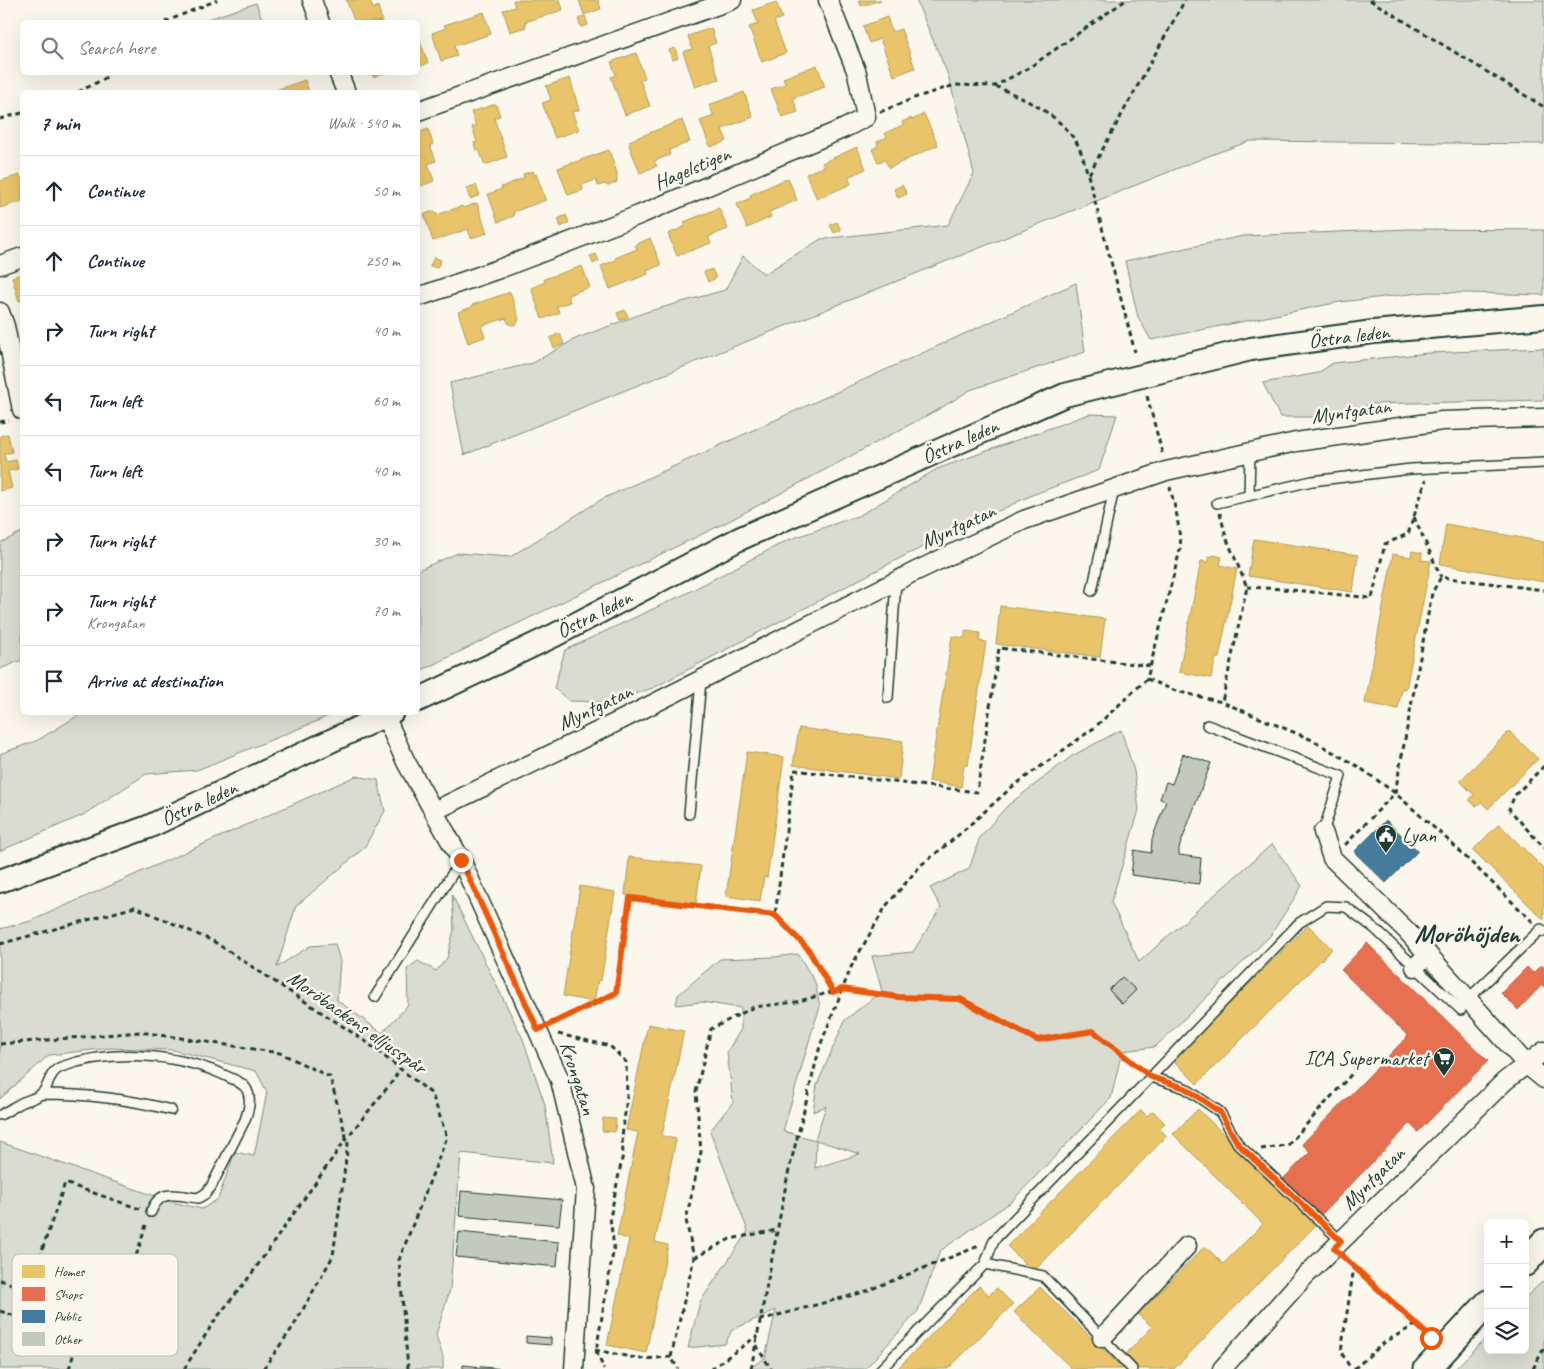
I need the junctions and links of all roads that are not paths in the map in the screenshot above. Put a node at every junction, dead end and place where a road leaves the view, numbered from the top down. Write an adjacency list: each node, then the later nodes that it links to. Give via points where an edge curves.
1 (312, 0): 4 (street)
2 (732, 0): 7 (street)
3 (828, 0): 10 (street, Hagelstigen, via 857,73 866,117 639,216)
4 (319, 20)
5 (339, 75): 6 (street)
6 (345, 90)
7 (420, 110)
8 (20, 258): 9 (street)
9 (0, 266)
10 (420, 296)
11 (0, 312): 13 (street)
12 (1544, 317): 24 (street, Östra leden, via 1373,332 1251,349 1065,395 739,539)
13 (20, 400)
14 (1544, 418): 15 (street, Myntgatan, via 1442,422 1296,442)
15 (1250, 452): 17 (street, Myntgatan, via 1166,470); 18 (lane)
16 (1544, 463): 18 (lane, via 1430,467 1312,481)
17 (1114, 489): 20 (street, Myntgatan, via 1024,520); 21 (lane)
18 (1248, 496): 19 (lane)
19 (1217, 503)
20 (896, 581): 22 (street, Myntgatan); 23 (lane)
21 (1092, 591)
22 (701, 680): 28 (street, Myntgatan); 29 (lane)
23 (888, 698)
24 (420, 699)
25 (387, 715): 32 (street, Östra leden, via 148,827)
26 (389, 715): 28 (street, Krongatan, via 406,762)
27 (1207, 725): 30 (lane, via 1342,776)
28 (434, 811): 31 (street, Krongatan)
29 (689, 814)
30 (1322, 832): 34 (street, via 1332,858)
31 (461, 860): 36 (lane); 53 (street, Krongatan, via 560,1080 586,1189)
32 (0, 881)
33 (1542, 930): 37 (lane)
34 (1428, 954): 35 (street); 37 (street)
35 (1415, 967): 37 (lane); 40 (lane, via 1374,928 1346,907 1326,906 1299,923)
36 (375, 997)
37 (1464, 1004): 39 (street)
38 (1544, 1051): 39 (street, Myntgatan)
39 (1527, 1065): 41 (street); 47 (street, Myntgatan, via 1505,1081)
40 (1151, 1077): 47 (lane, via 1185,1088 1220,1112 1238,1144); 50 (lane, via 994,1240)
41 (1544, 1079)
42 (42, 1094): 43 (lane, via 115,1098); 44 (lane); 45 (lane, via 57,1068 96,1058 121,1056 188,1063 214,1070 247,1089 250,1099 245,1120 205,1194 198,1198 167,1195 159,1199)
43 (171, 1110)
44 (0, 1115)
45 (151, 1212)
46 (1544, 1242): 49 (main road)
47 (1337, 1244): 56 (street, Myntgatan)
48 (1186, 1246): 52 (street)
49 (1529, 1259)
50 (985, 1264): 52 (lane, via 1043,1276); 54 (lane)
51 (1484, 1307): 57 (main road)
52 (1102, 1338): 55 (lane)
53 (574, 1369)
54 (881, 1369)
55 (1132, 1369)
56 (1222, 1369)
57 (1427, 1369)

